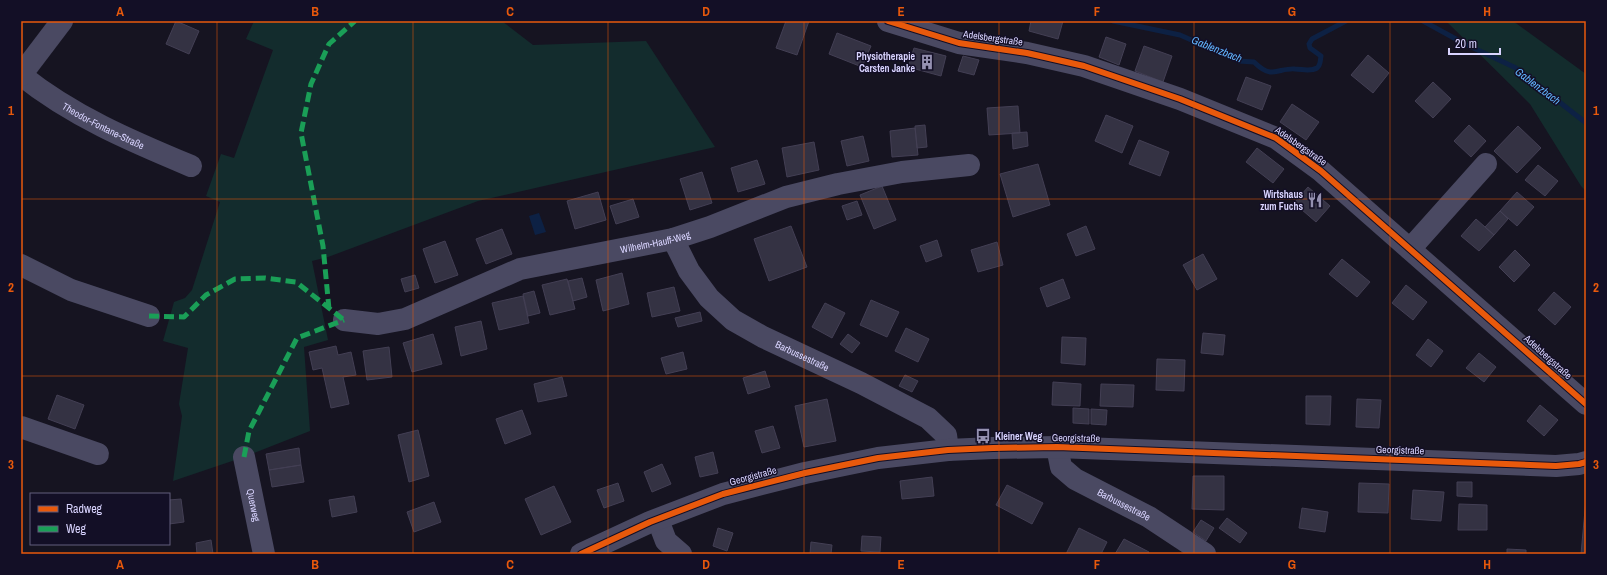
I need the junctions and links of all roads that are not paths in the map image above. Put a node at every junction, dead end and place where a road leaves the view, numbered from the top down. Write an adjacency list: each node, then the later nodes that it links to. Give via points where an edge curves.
1 (62, 21): 3 (street, Theodor-Fontane-Straße)
2 (888, 21): 8 (street, Adelsbergstraße, via 959,44 1027,53 1084,66 1180,99 1276,138 1321,171)
3 (21, 75): 6 (street, Theodor-Fontane-Straße, via 42,92 87,119 124,138)
4 (1486, 164): 8 (street)
5 (969, 165): 7 (street, Wilhelm-Hauff-Weg, via 902,172 786,197)
6 (191, 166)
7 (673, 239): 11 (street, Wilhelm-Hauff-Weg, via 520,269 405,319 378,324); 15 (street, Barbussestraße, via 689,270 709,298 733,320 928,418 946,435)
8 (1410, 249): 12 (street, Adelsbergstraße)
9 (21, 265): 10 (street, via 71,290)
10 (149, 316)
11 (344, 320)
12 (1586, 404)
13 (21, 427): 16 (street)
14 (1057, 447): 15 (street, Georgistraße); 18 (street, Georgistraße, via 1556,466); 23 (street, Barbussestraße, via 1061,467 1075,479 1149,517)
15 (948, 450): 19 (street, Georgistraße, via 878,458 805,472 723,494)
16 (98, 454)
17 (244, 457): 20 (street, Querweg)
18 (1586, 462)
19 (658, 520): 21 (street, Georgistraße); 22 (street, via 666,541)
20 (264, 554)
21 (581, 554)
22 (681, 554)
23 (1204, 554)

